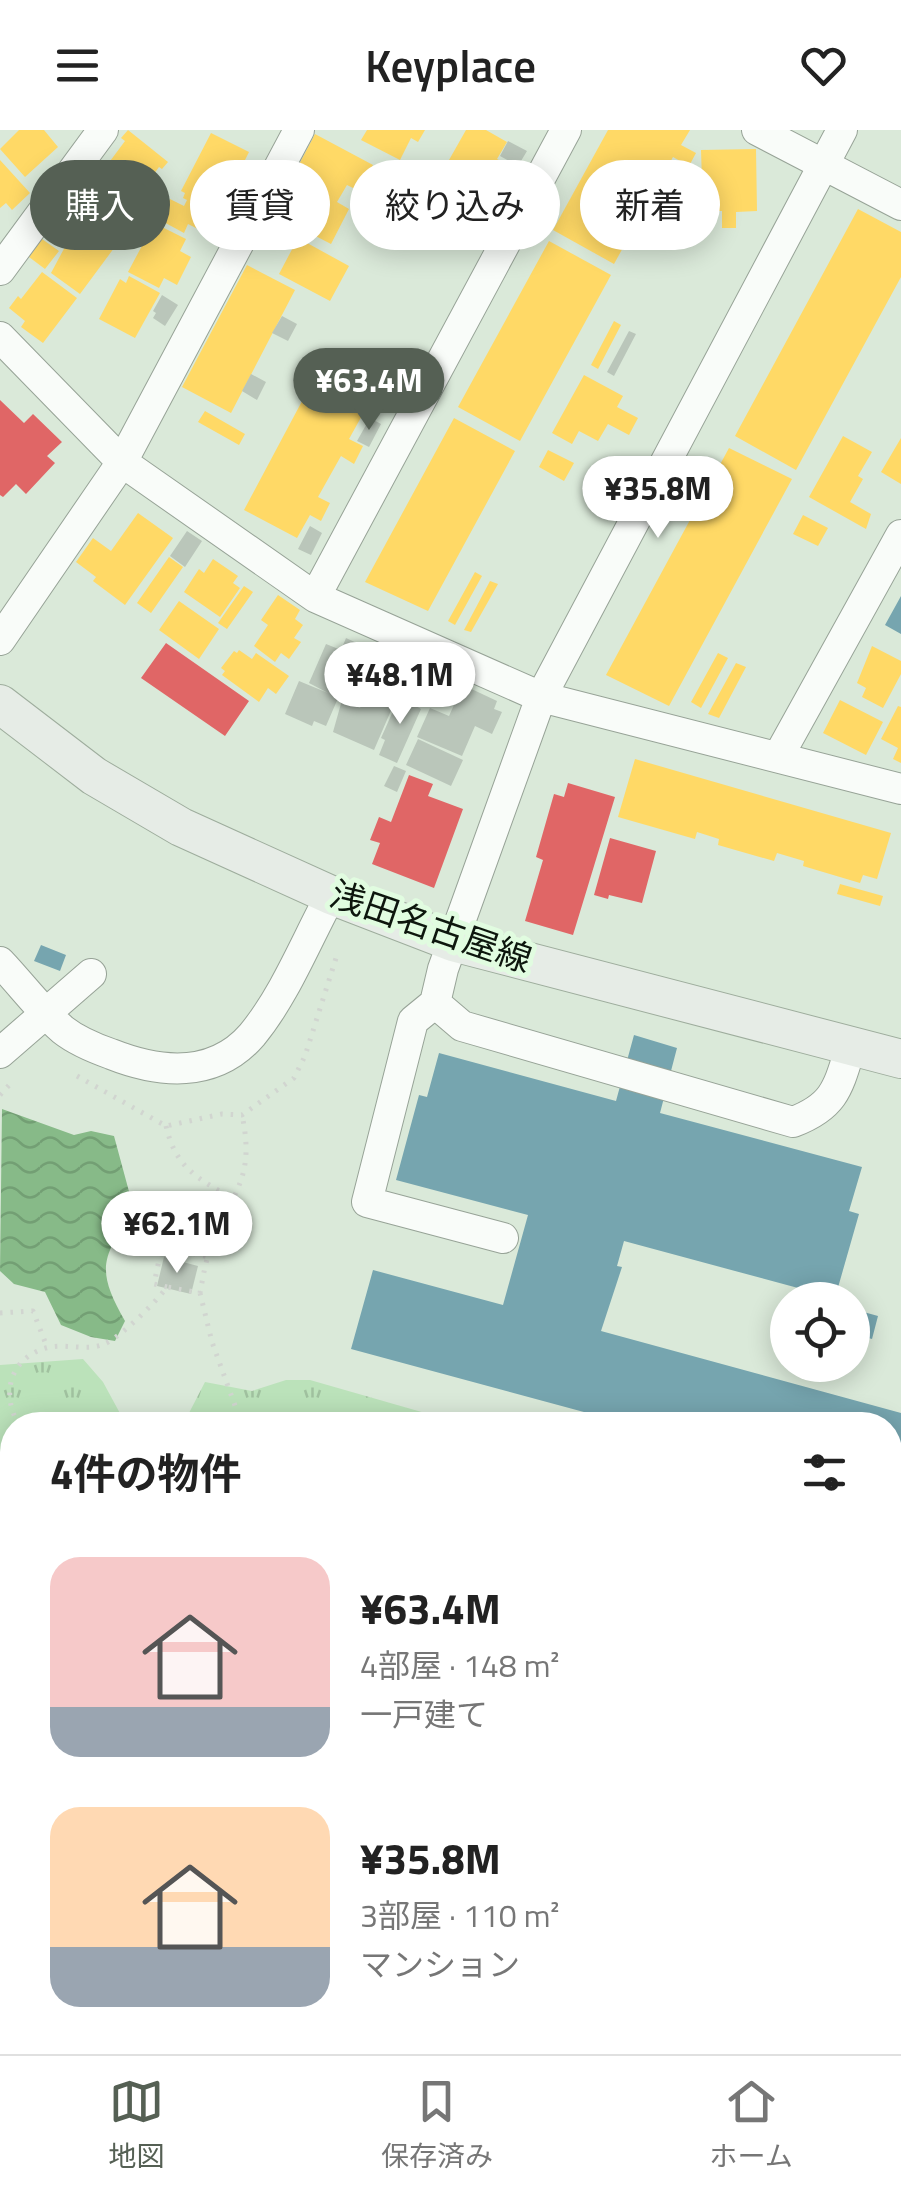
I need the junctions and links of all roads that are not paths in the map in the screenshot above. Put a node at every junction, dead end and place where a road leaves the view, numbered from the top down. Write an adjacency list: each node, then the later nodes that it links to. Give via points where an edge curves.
1 (103, 130): 8 (street)
2 (299, 130): 10 (street)
3 (566, 130): 12 (street)
4 (757, 130): 6 (street)
5 (842, 130): 6 (street)
6 (823, 164): 7 (street); 14 (street)
7 (901, 205)
8 (0, 270)
9 (0, 337): 10 (street)
10 (122, 462): 12 (street); 13 (street)
11 (901, 535): 16 (street)
12 (315, 597): 14 (street)
13 (0, 640)
14 (542, 698): 16 (street); 19 (street)
15 (0, 704): 18 (main road, 浅田名古屋線, via 94,776 181,828)
16 (778, 757): 17 (street)
17 (901, 788)
18 (331, 895): 19 (main road, 浅田名古屋線); 23 (street, via 268,1012 249,1039 218,1061 184,1071 144,1067 90,1046)
19 (453, 942): 22 (street); 24 (main road, 浅田名古屋線)
20 (0, 962): 23 (street)
21 (91, 974): 23 (street)
22 (435, 1003): 24 (street, via 462,1026 792,1122 821,1111); 27 (street, via 413,1021 367,1202)
23 (45, 1011): 25 (street)
24 (851, 1046): 26 (main road, 浅田名古屋線)
25 (0, 1053)
26 (901, 1059)
27 (503, 1238)

